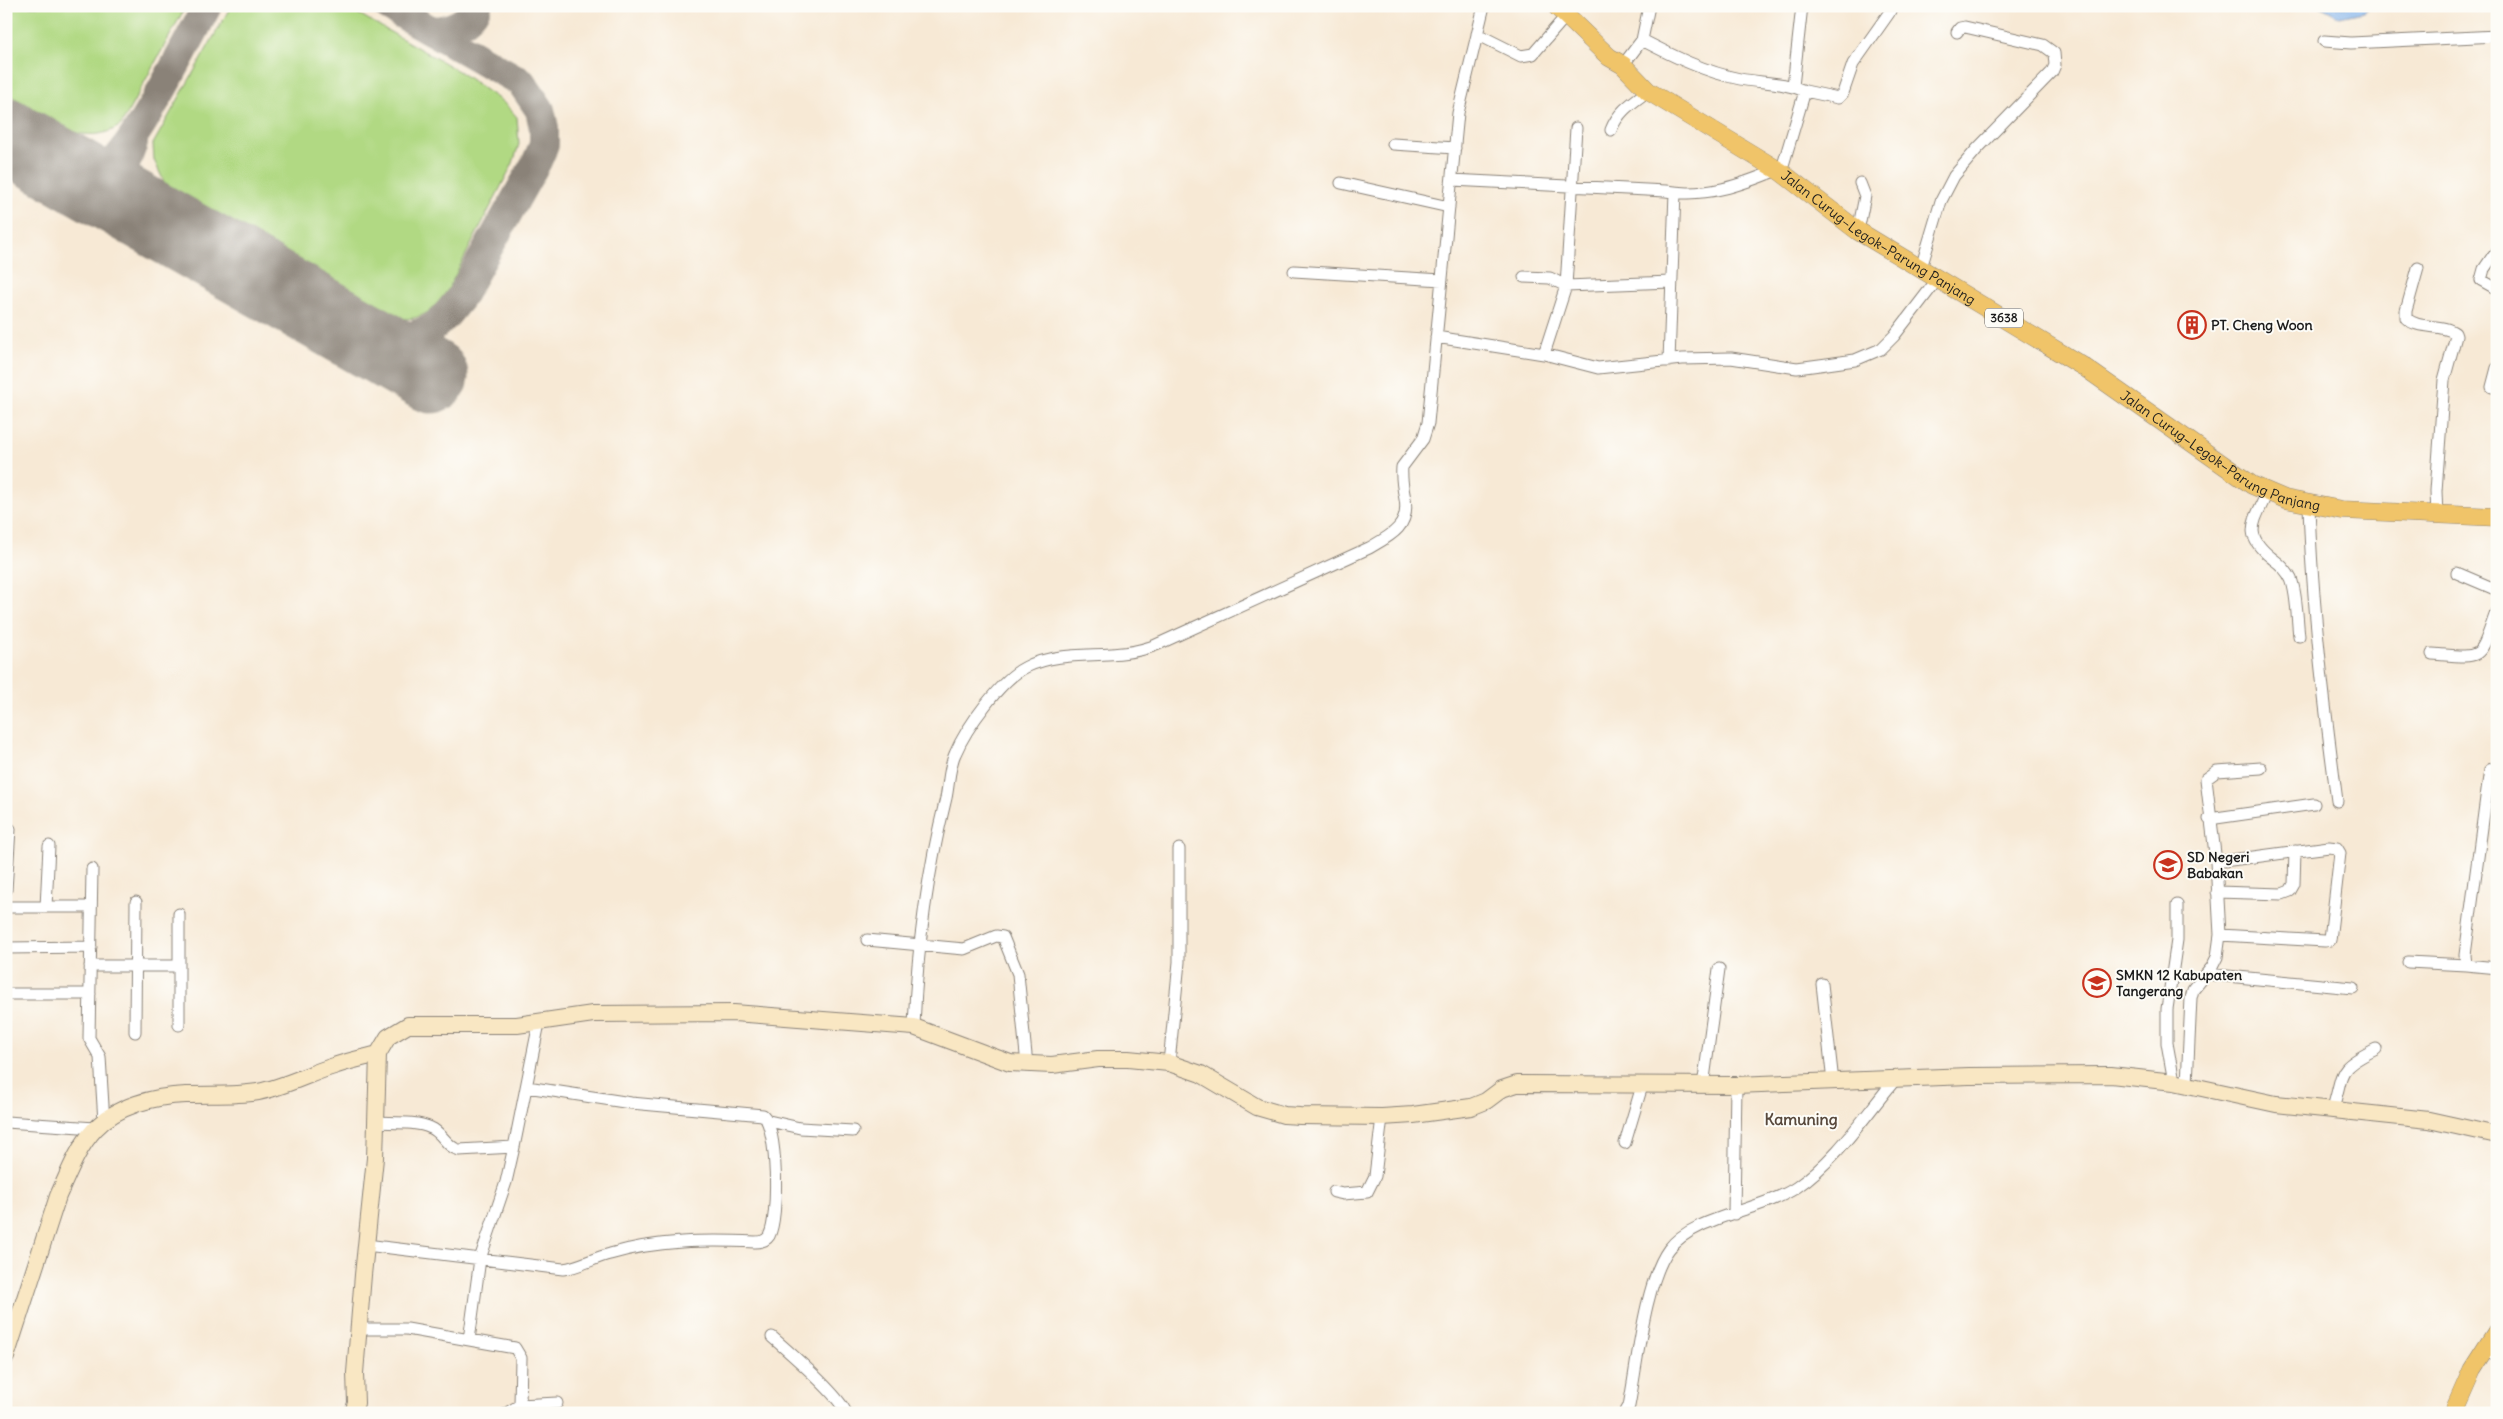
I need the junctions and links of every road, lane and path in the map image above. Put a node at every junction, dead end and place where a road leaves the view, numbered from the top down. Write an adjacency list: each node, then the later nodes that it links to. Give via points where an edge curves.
1 (1484, 6): 7 (street)
2 (1649, 6): 9 (street)
3 (1802, 6): 12 (street)
4 (1892, 6): 14 (street, via 1853,64 1843,93 1838,98)
5 (1561, 11): 7 (street, via 1529,56 1521,56); 11 (main road, Jalan Curug–Legok–Parung Panjang / 3638, via 1609,57)
6 (1958, 32): 28 (street, via 1965,27 2043,45 2054,53 2056,65 1954,176 1941,201)
7 (1477, 34): 18 (street, via 1462,95)
8 (2497, 36): 10 (street, via 2351,43)
9 (1642, 40): 11 (street); 12 (street, via 1672,56 1723,74)
10 (2324, 41)
11 (1623, 65): 13 (main road, Jalan Curug–Legok–Parung Panjang / 3638)
12 (1794, 86): 14 (street)
13 (1648, 91): 16 (street, via 1626,107); 19 (main road, Jalan Curug–Legok–Parung Panjang / 3638)
14 (1805, 91): 19 (street)
15 (1576, 128): 23 (street)
16 (1611, 130)
17 (1393, 144): 18 (street)
18 (1455, 148): 20 (street)
19 (1779, 171): 24 (street, via 1740,185 1690,194); 26 (main road, Jalan Curug–Legok–Parung Panjang / 3638)
20 (1452, 180): 23 (street); 25 (street)
21 (1860, 183): 26 (street, via 1865,196)
22 (1341, 184): 25 (street)
23 (1573, 186): 24 (street); 35 (street)
24 (1675, 192): 34 (street)
25 (1450, 208): 32 (street)
26 (1858, 231): 28 (main road, Jalan Curug–Legok–Parung Panjang / 3638)
27 (2497, 250): 36 (street, via 2484,268 2481,280)
28 (1921, 268): 33 (main road, Jalan Curug–Legok–Parung Panjang / 3638)
29 (2418, 268): 44 (street, via 2406,318 2448,329 2456,336 2444,380)
30 (1294, 271): 32 (street)
31 (1524, 277): 35 (street, via 1550,278)
32 (1442, 280): 37 (street)
33 (1937, 280): 39 (street, via 1894,336 1880,349 1855,360 1797,368 1730,358); 42 (main road, Jalan Curug–Legok–Parung Panjang / 3638, via 2050,345)
34 (1671, 282): 35 (street); 39 (street)
35 (1566, 286): 38 (street)
36 (2497, 289)
37 (1436, 337): 38 (street); 72 (street, via 1428,423 1402,467 1406,517 1396,532 1369,548 1144,650 1044,659 1024,667 1005,684 967,730 954,755 934,843)
38 (1544, 354): 39 (street, via 1598,368)
39 (1669, 360)
40 (2497, 368): 41 (street)
41 (2492, 386)
42 (2267, 493): 43 (main road, Jalan Curug–Legok–Parung Panjang / 3638); 49 (street, via 2258,513 2253,538 2258,548 2281,566 2291,580)
43 (2309, 505): 44 (main road, Jalan Curug–Legok–Parung Panjang / 3638); 53 (street, via 2310,556)
44 (2437, 516): 45 (main road, Jalan Curug–Legok–Parung Panjang / 3638)
45 (2497, 517)
46 (2457, 573): 47 (street)
47 (2497, 590)
48 (2497, 610): 50 (street, via 2478,654)
49 (2299, 636)
50 (2432, 654)
51 (2497, 766): 79 (street, via 2490,770 2472,891)
52 (2261, 768): 55 (street, via 2218,771 2209,776 2205,783)
53 (2337, 801)
54 (2314, 804): 55 (street)
55 (2209, 819): 60 (street)
56 (10, 829): 62 (street)
57 (49, 846): 67 (street)
58 (1179, 849): 93 (street, via 1179,962)
59 (2295, 851): 60 (street); 63 (street, via 2294,884 2290,892); 70 (street, via 2329,847 2339,850 2330,940)
60 (2216, 862): 63 (street)
61 (92, 869): 68 (street)
62 (6, 890)
63 (2218, 892): 70 (street)
64 (136, 902): 77 (street)
65 (2177, 905): 97 (street, via 2177,940 2167,1009 2168,1043)
66 (6, 907): 67 (street)
67 (46, 907): 68 (street)
68 (91, 907): 73 (street)
69 (179, 914): 78 (street)
70 (2220, 935): 82 (street, via 2217,957)
71 (866, 940): 72 (street)
72 (919, 944): 89 (street); 94 (street, via 964,949 996,936 1003,937 1018,974)
73 (91, 947): 74 (street); 76 (street)
74 (6, 948)
75 (2408, 962): 79 (street)
76 (90, 966): 77 (street); 86 (street)
77 (135, 966): 78 (street); 90 (street)
78 (179, 966): 88 (street)
79 (2466, 966): 80 (street)
80 (2497, 968)
81 (1719, 969): 100 (street)
82 (2206, 974): 84 (street); 97 (street, via 2193,990 2191,998)
83 (1822, 984): 96 (street)
84 (2353, 988)
85 (6, 994): 86 (street)
86 (90, 994): 107 (street, via 90,1038 100,1057)
87 (539, 1023): 89 (street, via 593,1014 734,1013); 92 (street, via 483,1027 408,1025 388,1037); 101 (street)
88 (179, 1025)
89 (914, 1027): 94 (street, via 992,1058)
90 (135, 1032)
91 (2376, 1049): 102 (street, via 2351,1061 2340,1076)
92 (378, 1054): 106 (street); 107 (street, via 259,1092 183,1095 144,1101)
93 (1169, 1063): 94 (street, via 1128,1059); 103 (street, via 1201,1074 1257,1106 1284,1115)
94 (1027, 1065)
95 (1894, 1081): 96 (street); 97 (street, via 1974,1076 2111,1075); 113 (street, via 1832,1158 1797,1187 1768,1203)
96 (1833, 1082): 98 (street)
97 (2180, 1083): 102 (street, via 2276,1104)
98 (1736, 1085): 100 (street); 113 (street)
99 (1642, 1086): 100 (street); 103 (street, via 1517,1084 1471,1107); 110 (street)
100 (1703, 1086)
101 (527, 1087): 104 (street, via 632,1103 761,1114); 111 (street)
102 (2332, 1111): 109 (street, via 2411,1117)
103 (1382, 1117): 112 (street, via 1374,1176 1367,1192)
104 (769, 1121): 108 (street, via 800,1128); 115 (street, via 776,1196 774,1220 765,1240 687,1241 610,1254 577,1268 563,1269)
105 (6, 1122): 107 (street)
106 (376, 1122): 111 (street, via 427,1127 438,1132 458,1150); 114 (street)
107 (99, 1125): 121 (street, via 69,1170 58,1196)
108 (853, 1131)
109 (2497, 1135)
110 (1625, 1143)
111 (514, 1147): 115 (street, via 506,1182)
112 (1334, 1192)
113 (1734, 1214): 127 (street, via 1685,1234 1663,1259 1651,1291)
114 (366, 1245): 115 (street); 116 (street)
115 (480, 1259): 119 (street)
116 (358, 1329): 119 (street, via 407,1329); 124 (street)
117 (2497, 1331): 120 (main road)
118 (772, 1337): 126 (street, via 809,1371)
119 (469, 1340): 123 (street, via 518,1350)
120 (2491, 1352): 128 (main road, via 2472,1370)
121 (6, 1357)
122 (557, 1403): 123 (street)
123 (520, 1405): 125 (street)
124 (353, 1413)
125 (507, 1413)
126 (846, 1413)
127 (1625, 1413)
128 (2452, 1413)

